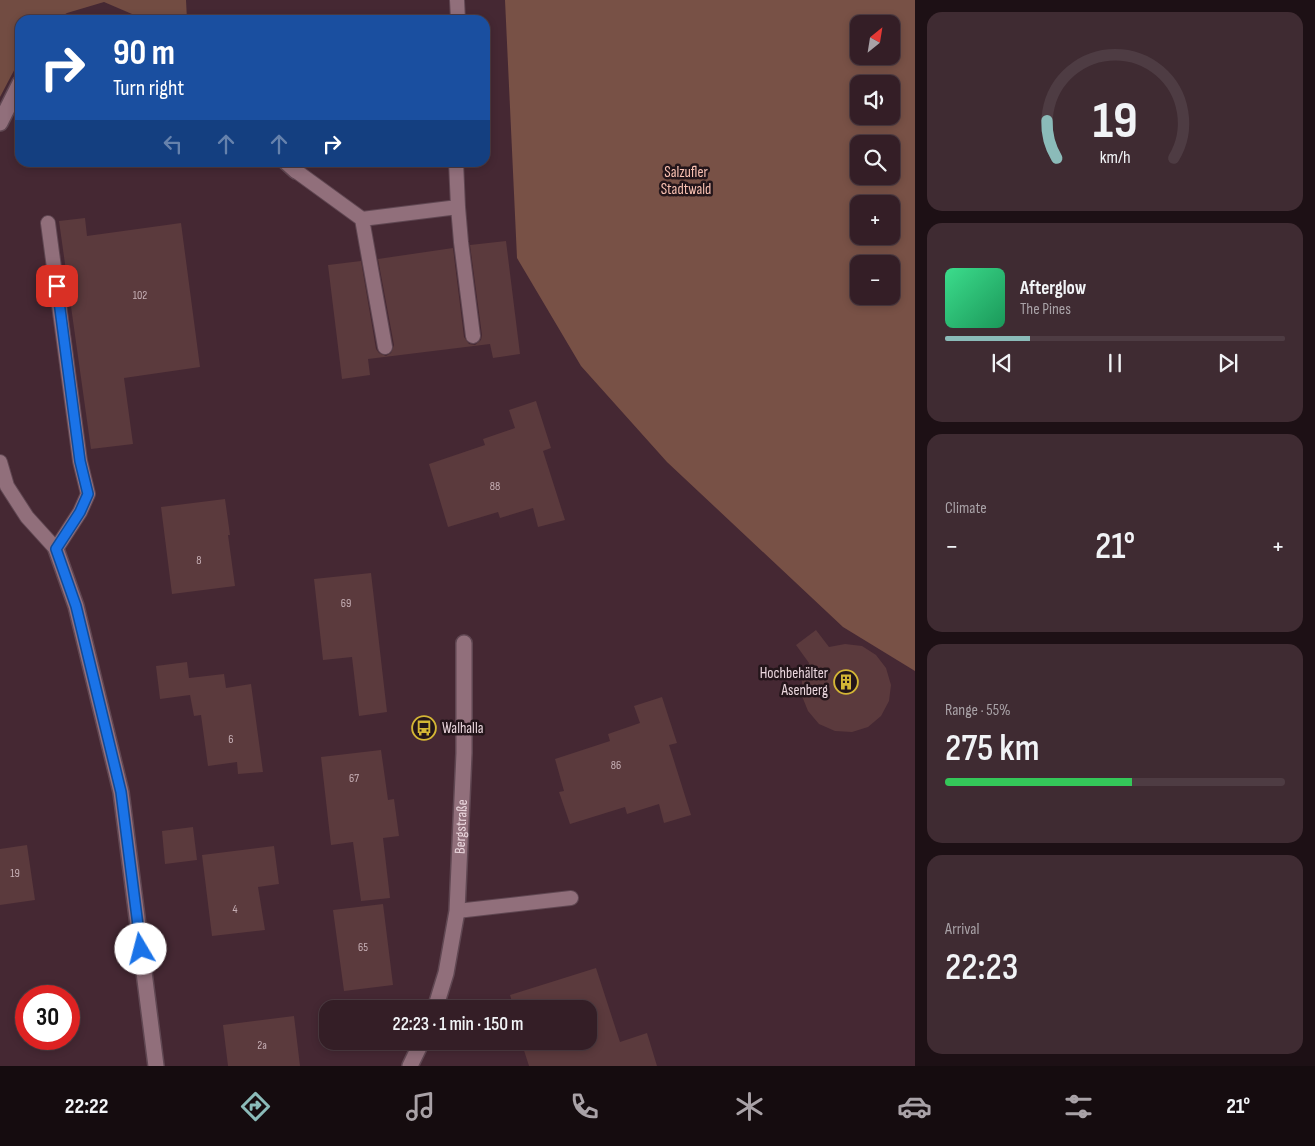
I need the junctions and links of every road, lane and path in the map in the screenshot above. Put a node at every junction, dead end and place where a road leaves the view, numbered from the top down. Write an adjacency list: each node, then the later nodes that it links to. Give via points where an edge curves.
1 (457, 0): 2 (lane)
2 (458, 15)
3 (15, 94): 4 (street)
4 (0, 123)
5 (291, 167): 8 (lane)
6 (456, 167): 7 (lane)
7 (458, 207): 8 (lane); 10 (lane)
8 (362, 218): 11 (lane)
9 (48, 222): 13 (lane, via 80,461 88,494)
10 (474, 336)
11 (385, 347)
12 (0, 462): 13 (lane, via 7,486 28,518)
13 (56, 549): 19 (street, via 76,606 121,792)
14 (464, 643): 16 (street, Bergstraße, via 464,752)
15 (571, 898): 16 (lane)
16 (457, 911): 17 (street, Bergstraße, via 446,973)
17 (437, 1000)
18 (418, 1050): 20 (street)
19 (156, 1066)
20 (410, 1066)

